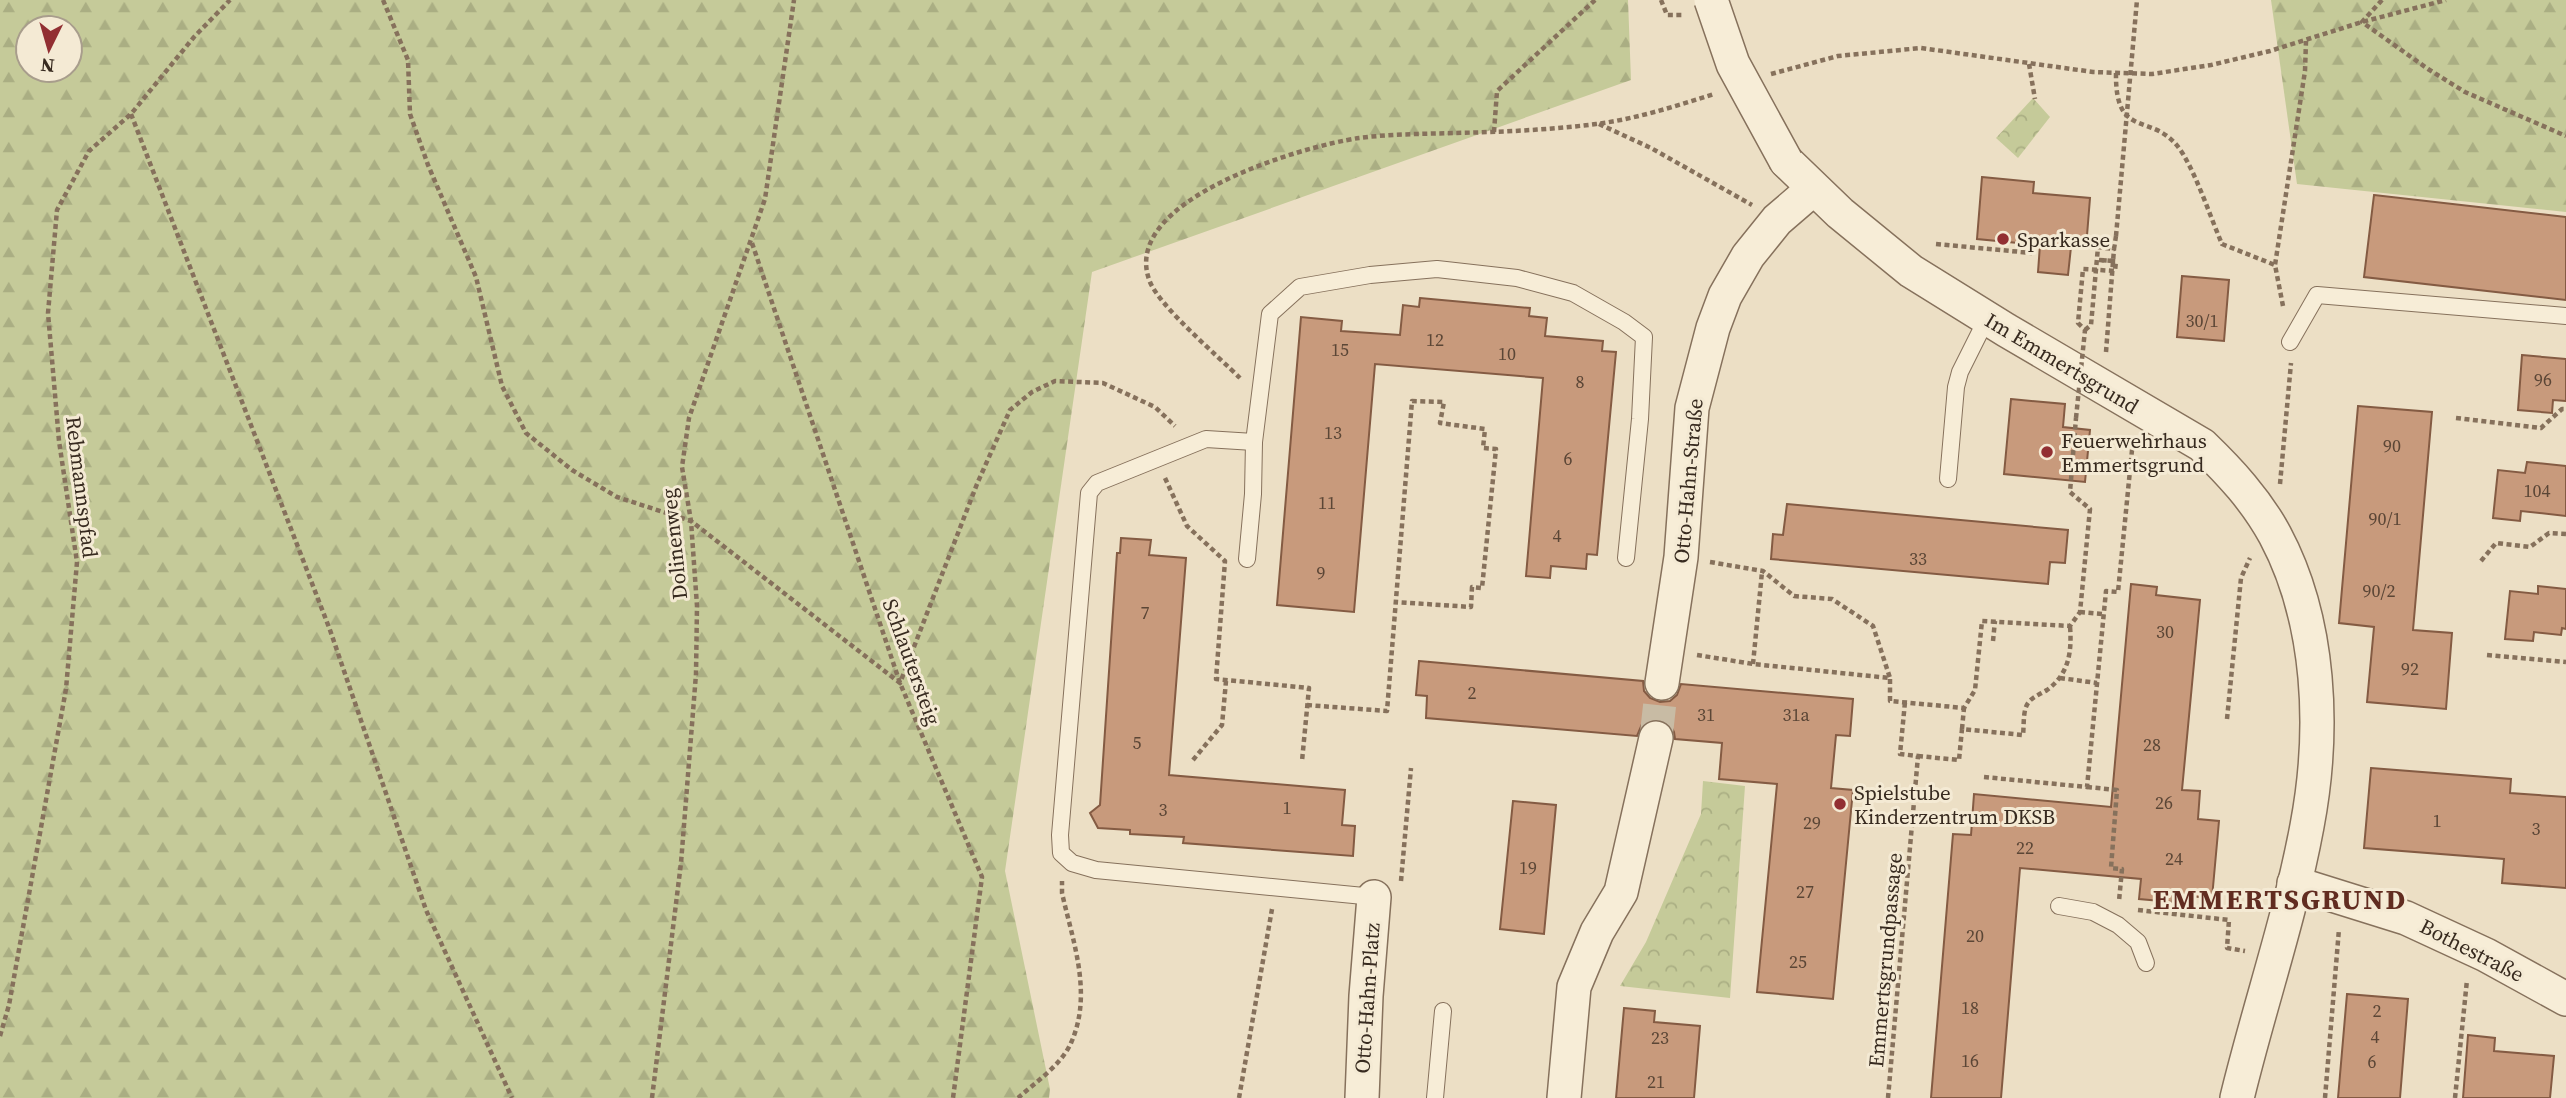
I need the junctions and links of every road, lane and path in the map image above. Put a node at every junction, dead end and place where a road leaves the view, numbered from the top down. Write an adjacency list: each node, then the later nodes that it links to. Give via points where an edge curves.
1 (230, 0): 18 (path, Rebmannspfad)
2 (383, 0): 43 (path, via 408,60 410,114 476,277 502,386 526,433 572,470 617,497)
3 (794, 0): 24 (path, Dolinenweg, via 765,199)
4 (1595, 0): 20 (path, via 1497,92)
5 (1661, 0): 10 (path, via 1667,15)
6 (1711, 0): 22 (street, Im Emmertsgrund, bridge, via 1733,64 1786,161)
7 (2137, 0): 26 (path, bridge)
8 (2382, 0): 11 (path)
9 (2446, 0): 11 (path)
10 (1678, 16)
11 (2362, 22): 12 (path); 21 (path, via 2465,92)
12 (2306, 41): 14 (path, via 2211,65 2152,74); 29 (path)
13 (2029, 64): 14 (path); 15 (path, via 1921,48 1838,56); 17 (path)
14 (2116, 73): 29 (path, via 2120,109 2131,120 2160,130 2183,153 2221,244)
15 (1770, 74)
16 (1722, 91): 19 (path)
17 (2035, 99)
18 (131, 114): 91 (path, Rebmannspfad, via 89,151 57,210 48,313 59,441 78,562 66,689); 92 (path, via 330,630 426,910)
19 (1598, 124): 20 (path); 23 (path, via 1662,154)
20 (1494, 132): 35 (path, via 1361,138 1292,153 1251,168 1163,220 1147,256 1150,282 1163,302)
21 (2566, 136)
22 (1813, 189): 23 (street, Otto-Hahn-Straße); 31 (street, Im Emmertsgrund, via 1911,271)
23 (1777, 220): 46 (street, Otto-Hahn-Straße, via 1748,256 1725,296 1703,360 1692,408)
24 (752, 242): 43 (path, Dolinenweg, via 689,418 682,467); 64 (path, Schlautersteig)
25 (1936, 244): 27 (path)
26 (2115, 249): 28 (path); 32 (path, via 2098,247 2091,324)
27 (2032, 253)
28 (2114, 261): 32 (path, bridge, via 2099,260 2116,261 2115,271 2083,269 2078,323); 34 (path)
29 (2275, 265): 33 (path)
30 (2566, 316): 33 (lane, via 2317,295)
31 (1987, 318): 34 (street, Im Emmertsgrund); 42 (lane, via 1956,387)
32 (2085, 330): 52 (path, bridge, via 2070,492 2090,509)
33 (2290, 342): 45 (path)
34 (2104, 388): 45 (street, Im Emmertsgrund, via 2202,444 2252,499)
35 (1258, 396): 39 (lane); 47 (lane, via 1270,314 1300,287 1437,269 1517,278 1573,293 1644,337)
36 (1156, 407): 64 (path, via 1103,383 1055,381 1010,410)
37 (2566, 409): 38 (path, via 2541,428)
38 (2456, 418)
39 (1254, 442): 40 (lane, via 1206,439); 48 (lane)
40 (1156, 458): 63 (path, via 1187,526 1225,561 1216,679); 78 (lane, via 1097,484 1089,493)
41 (2130, 467): 53 (path, via 2118,592 2106,591)
42 (1948, 480)
43 (691, 521): 64 (path); 93 (path, Dolinenweg, via 697,606 695,687 680,877)
44 (2566, 534): 49 (path, via 2549,533 2530,547 2496,543)
45 (2275, 536): 69 (path, via 2247,561 2241,578); 79 (street, Im Emmertsgrund, via 2303,611 2316,703 2308,824)
46 (1681, 557): 50 (path); 60 (street, Otto-Hahn-Straße)
47 (1626, 558)
48 (1247, 559)
49 (2481, 561)
50 (1762, 571): 59 (path); 61 (path, via 1794,596 1832,599 1873,626)
51 (1395, 602): 51 (path, via 1412,401 1444,402 1440,424 1485,429 1483,448 1496,449 1482,588 1472,587 1471,607); 67 (path, via 1387,711)
52 (2080, 612): 53 (path); 55 (path)
53 (2103, 614): 65 (path)
54 (1995, 621): 55 (path); 56 (path); 68 (path, via 1982,621 1975,690)
55 (2070, 626): 62 (path, via 2072,648)
56 (1993, 641)
57 (2487, 654): 58 (path)
58 (2566, 662)
59 (1753, 664): 60 (path, via 1723,658); 61 (path)
60 (1665, 667)
61 (1890, 678): 66 (path, via 1890,701)
62 (2060, 678): 65 (path); 70 (path, via 2026,706 2023,735)
63 (1226, 680): 67 (path, via 1309,688); 73 (path, via 1222,724)
64 (900, 683): 94 (path, Schlautersteig, via 982,877)
65 (2097, 683): 77 (path)
66 (1905, 702): 68 (path); 72 (path, via 1900,754)
67 (1307, 705): 74 (path)
68 (1964, 708): 70 (path)
69 (2227, 719)
70 (1962, 729): 72 (path, via 1959,760)
71 (1656, 738): 99 (street, via 1621,892 1597,932 1574,987)
72 (1918, 756): 100 (path, Emmertsgrundpassage)
73 (1193, 760)
74 (1302, 761)
75 (1411, 768): 81 (path)
76 (1984, 776): 77 (path)
77 (2087, 786): 84 (path, via 2117,790 2111,867 2122,869)
78 (1061, 853): 80 (lane, via 1072,863 1096,870); 95 (path, via 1062,893 1082,1005 1070,1044 1051,1069)
79 (2294, 883): 82 (street, Bothestraße); 87 (street, Im Emmertsgrund)
80 (1276, 887): 81 (lane); 96 (path)
81 (1387, 892): 97 (street, Otto-Hahn-Platz, via 1366,996)
82 (2342, 897): 86 (street, Bothestraße, via 2406,918); 102 (path)
83 (2059, 905): 88 (lane, via 2094,912 2118,925 2138,942)
84 (2119, 908)
85 (2132, 910): 87 (path, via 2230,920 2227,947)
86 (2470, 947): 89 (street, Bothestraße); 103 (path)
87 (2274, 956): 101 (street, Im Emmertsgrund)
88 (2146, 963)
89 (2566, 999)
90 (1443, 1012): 98 (lane)
91 (0, 1036)
92 (512, 1098)
93 (652, 1098)
94 (953, 1098)
95 (1018, 1098)
96 (1239, 1098)
97 (1362, 1098)
98 (1435, 1098)
99 (1564, 1098)
100 (1888, 1098)
101 (2237, 1098)
102 (2325, 1098)
103 (2455, 1098)

